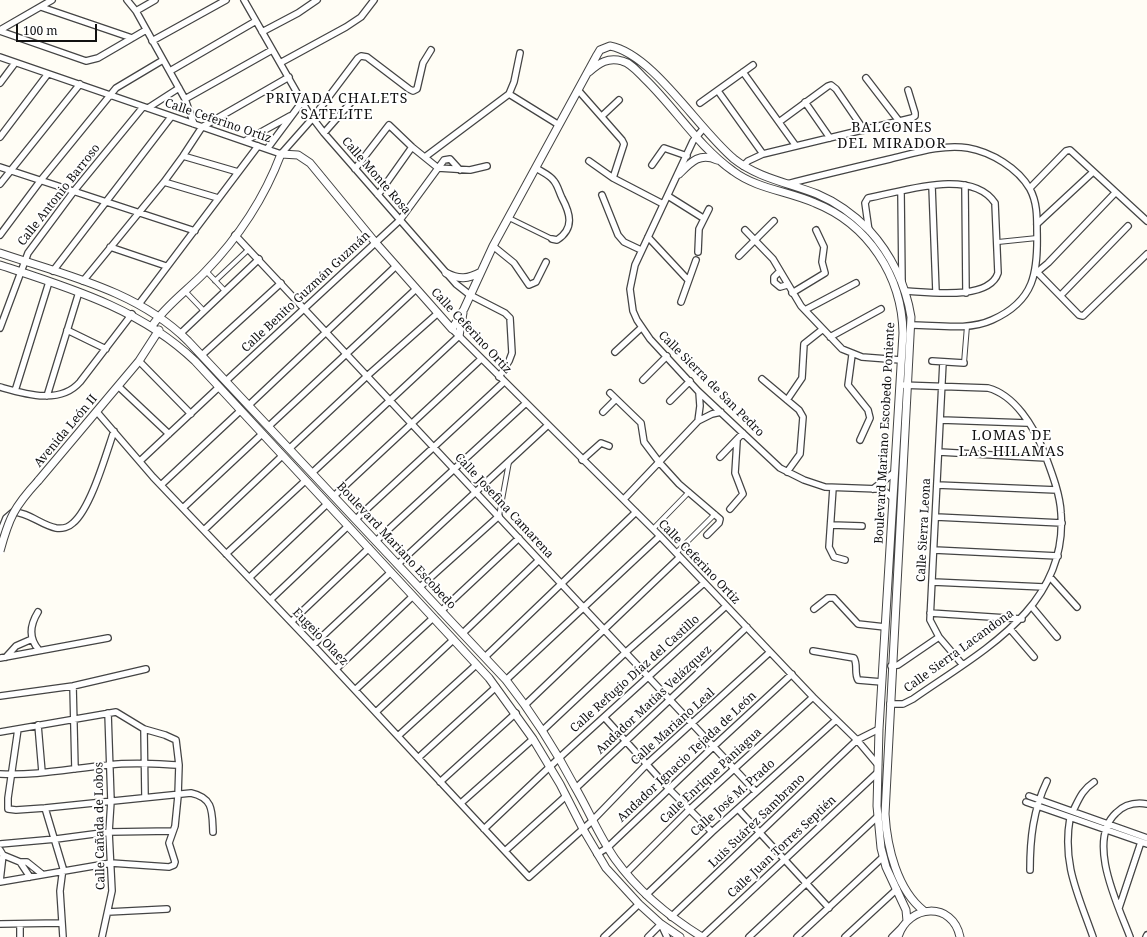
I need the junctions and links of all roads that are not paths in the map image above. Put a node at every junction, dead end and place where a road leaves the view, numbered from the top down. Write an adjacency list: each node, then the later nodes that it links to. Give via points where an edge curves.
1 (52, 0): 8 (street)
2 (127, 0): 9 (street)
3 (155, 0): 9 (street)
4 (226, 0): 15 (street)
5 (317, 0): 13 (street)
6 (374, 0): 24 (street, via 361,16 350,24)
7 (246, 1): 10 (street, Calle Monte Rosa)
8 (41, 7): 12 (street); 14 (street)
9 (136, 12): 11 (street)
10 (256, 21): 13 (street, Calle Monte Rosa); 26 (street)
11 (146, 30): 14 (street); 15 (street)
12 (0, 31): 14 (street, via 86,61 98,58)
13 (262, 32): 17 (street, Calle Monte Rosa)
14 (132, 38)
15 (152, 41): 21 (street)
16 (616, 47): 22 (street); 28 (street, via 610,46 600,50); 56 (street, Boulevard Mariano Escobedo Poniente, via 640,60)
17 (272, 50): 24 (street, Calle Monte Rosa); 40 (street)
18 (431, 50): 50 (street, via 423,63 417,89 414,90 409,89 371,60 361,56)
19 (520, 53): 39 (street)
20 (0, 58): 23 (street, Calle Ceferino Ortiz)
21 (163, 60): 26 (street); 38 (street, via 123,83)
22 (611, 60): 28 (street, via 599,63); 59 (street, Boulevard Mariano Escobedo Poniente, via 622,60 633,67 669,103)
23 (15, 63): 29 (street, Calle Ceferino Ortiz); 32 (street)
24 (280, 63): 30 (street, Calle Monte Rosa)
25 (753, 65): 27 (street)
26 (170, 71): 34 (street)
27 (743, 72): 37 (street); 51 (street)
28 (586, 74): 35 (street)
29 (47, 75): 33 (street, Calle Ceferino Ortiz); 60 (street)
30 (289, 77): 43 (street, Calle Monte Rosa); 55 (street)
31 (866, 78): 52 (street)
32 (0, 83)
33 (80, 84): 38 (street, Calle Ceferino Ortiz); 81 (street)
34 (179, 88): 40 (street); 46 (street, Calle Antonio Barroso)
35 (578, 90): 48 (street); 54 (street)
36 (908, 90): 52 (street, via 915,116)
37 (718, 91): 45 (street); 68 (street)
38 (111, 94): 46 (street, Calle Ceferino Ortiz); 87 (street)
39 (509, 94): 54 (street); 71 (street)
40 (186, 98): 53 (street)
41 (353, 100): 58 (street)
42 (619, 100): 48 (street)
43 (302, 102): 47 (street); 50 (street, Calle Monte Rosa)
44 (805, 102): 51 (street); 57 (street, via 831,85); 61 (street)
45 (700, 103)
46 (145, 107): 49 (street, Calle Ceferino Ortiz); 94 (street, Calle Antonio Barroso)
47 (292, 115): 62 (street); 66 (street)
48 (602, 116): 86 (street, via 624,144)
49 (171, 117): 53 (street, Calle Ceferino Ortiz); 101 (street)
50 (312, 119): 58 (street, Calle Monte Rosa); 67 (street)
51 (779, 122): 64 (street)
52 (900, 122): 57 (street)
53 (194, 124): 55 (street, Calle Ceferino Ortiz)
54 (559, 125): 79 (street)
55 (202, 126): 62 (street, Calle Ceferino Ortiz); 69 (street)
56 (704, 129): 59 (street, Calle Sierra de San Pedro); 76 (street, Boulevard Mariano Escobedo Poniente, via 724,151)
57 (864, 130): 61 (street)
58 (324, 133): 80 (street, Calle Monte Rosa)
59 (696, 136): 70 (street, Calle Sierra de San Pedro); 73 (street, Boulevard Mariano Escobedo Poniente)
60 (0, 137)
61 (830, 138): 64 (street)
62 (245, 141): 63 (street, Calle Ceferino Ortiz)
63 (258, 146): 66 (street, Calle Ceferino Ortiz); 83 (street)
64 (796, 146): 68 (street)
65 (412, 147): 71 (street); 80 (street, via 389,125); 97 (street)
66 (267, 149): 67 (street, Calle Ceferino Ortiz)
67 (281, 154): 117 (street, via 261,201); 122 (street, Calle Ceferino Ortiz, via 304,158)
68 (763, 154): 76 (street)
69 (183, 156): 83 (street); 88 (street)
70 (687, 156): 74 (street, via 664,148); 85 (street, Calle Sierra de San Pedro)
71 (425, 157): 78 (street)
72 (589, 161): 86 (street)
73 (721, 162): 85 (street, via 712,157 700,157); 194 (street, Boulevard Mariano Escobedo Poniente, via 738,175 758,185 827,208 854,227 872,245 891,276 900,304 903,333)
74 (652, 165)
75 (487, 166): 82 (street)
76 (743, 166): 90 (street, Boulevard Mariano Escobedo Poniente)
77 (0, 167): 81 (street)
78 (438, 168): 82 (street); 82 (street, via 447,158); 107 (street, Calle Benito Guzmán Guzmán)
79 (536, 168): 105 (street); 120 (street, via 556,183 569,213 569,222 563,234 557,240)
80 (355, 169): 97 (street, Calle Monte Rosa)
81 (11, 170): 87 (street); 89 (street)
82 (460, 170)
83 (238, 172): 100 (street)
84 (1093, 172): 93 (street, via 1068,150); 96 (street); 110 (street)
85 (678, 174): 99 (street, Calle Sierra de San Pedro)
86 (613, 178): 102 (street)
87 (41, 180): 94 (street); 116 (street)
88 (164, 182): 100 (street); 104 (street)
89 (0, 184)
90 (787, 184): 93 (street, via 920,152 957,147 977,150 997,158); 115 (street, Boulevard Mariano Escobedo Poniente, via 830,200)
91 (965, 184): 92 (street, via 947,183); 123 (street, via 985,193 995,203); 161 (street)
92 (932, 186): 95 (street); 160 (street)
93 (1030, 188): 110 (street)
94 (74, 191): 101 (street); 134 (street, Calle Antonio Barroso)
95 (901, 192): 115 (street, via 866,200); 152 (street)
96 (1115, 193): 109 (street); 145 (street)
97 (378, 195): 107 (street, Calle Monte Rosa)
98 (602, 196): 127 (street, via 618,236 624,242)
99 (668, 196): 102 (street, Calle Sierra de San Pedro); 106 (street)
100 (218, 198): 114 (street)
101 (106, 202): 104 (street); 140 (street)
102 (664, 204): 118 (street, Calle Sierra de San Pedro)
103 (709, 208): 106 (street)
104 (139, 213): 114 (street); 125 (street)
105 (509, 218): 120 (street); 124 (street)
106 (703, 218): 129 (street, via 699,229)
107 (400, 220): 122 (street, Calle Benito Guzmán Guzmán); 144 (street, Calle Monte Rosa)
108 (774, 221): 121 (street)
109 (1147, 221)
110 (1037, 224): 119 (street)
111 (1128, 226): 163 (street)
112 (745, 230): 121 (street)
113 (816, 230): 159 (street, via 824,247 822,262 825,273)
114 (195, 231): 137 (street)
115 (869, 231): 152 (street, Boulevard Mariano Escobedo Poniente, via 888,255)
116 (0, 235)
117 (236, 235): 126 (street, Calle Josefina Camarena); 141 (street)
118 (648, 237): 127 (street, Calle Sierra de San Pedro); 146 (street)
119 (1037, 238): 123 (street); 145 (street)
120 (552, 239)
121 (755, 240): 131 (street); 142 (street, via 773,259)
122 (375, 242): 138 (street, Calle Ceferino Ortiz); 166 (street, Calle Benito Guzmán Guzmán)
123 (998, 242): 161 (street, via 996,277 983,287)
124 (493, 246): 135 (street, via 514,264 529,285 538,279); 143 (street)
125 (110, 248): 137 (street); 147 (street)
126 (249, 249): 132 (street, Calle Josefina Camarena); 148 (street)
127 (641, 250): 178 (street, Calle Sierra de San Pedro, via 630,289 633,311)
128 (0, 252): 134 (street, Boulevard Mariano Escobedo)
129 (698, 252)
130 (1147, 254): 163 (street, via 1085,315 1079,315)
131 (740, 256)
132 (259, 259): 150 (street, Calle Josefina Camarena); 155 (street)
133 (696, 260): 146 (street)
134 (24, 261): 139 (street, Calle Antonio Barroso); 140 (street, Boulevard Mariano Escobedo)
135 (546, 262)
136 (0, 265): 139 (street, Boulevard Mariano Escobedo)
137 (166, 266): 165 (street)
138 (396, 266): 154 (street, Calle Ceferino Ortiz); 183 (street)
139 (20, 271): 149 (street, Boulevard Mariano Escobedo); 177 (street, Calle Antonio Barroso)
140 (53, 271): 147 (street, Boulevard Mariano Escobedo)
141 (206, 271): 148 (street); 158 (street)
142 (780, 271): 153 (street); 153 (street, via 774,277 774,282 780,287)
143 (481, 272): 144 (street, via 460,279); 162 (street)
144 (446, 273): 162 (street, Calle Monte Rosa)
145 (1037, 273): 163 (street); 176 (street, via 1029,289 1005,313 986,322)
146 (688, 280): 164 (street)
147 (83, 281): 165 (street, Boulevard Mariano Escobedo)
148 (215, 281): 155 (street)
149 (49, 282): 157 (street, Boulevard Mariano Escobedo); 211 (street)
150 (281, 283): 166 (street, Calle Josefina Camarena); 190 (street)
151 (856, 283): 169 (street)
152 (902, 283): 156 (street, Boulevard Mariano Escobedo Poniente)
153 (787, 285): 159 (street)
154 (416, 289): 171 (street, Calle Ceferino Ortiz); 189 (street)
155 (225, 291): 170 (street)
156 (905, 291): 160 (street); 174 (street, Boulevard Mariano Escobedo Poniente)
157 (79, 292): 172 (street, Boulevard Mariano Escobedo); 181 (street)
158 (185, 292): 170 (street); 173 (street)
159 (792, 292): 169 (street)
160 (936, 292): 161 (street)
161 (966, 293)
162 (470, 295): 167 (street); 200 (street, Calle Monte Rosa, via 510,318 512,353)
163 (1060, 296)
164 (681, 302)
165 (139, 304): 173 (street, Boulevard Mariano Escobedo)
166 (305, 308): 183 (street, Calle Josefina Camarena); 202 (street, Calle Benito Guzmán Guzmán)
167 (464, 309): 179 (street); 185 (street)
168 (881, 309): 186 (street)
169 (805, 310): 180 (street)
170 (204, 311): 184 (street)
171 (438, 313): 179 (street, Calle Ceferino Ortiz); 199 (street)
172 (132, 314): 175 (street, Boulevard Mariano Escobedo); 187 (street)
173 (158, 317): 175 (street); 184 (street, Boulevard Mariano Escobedo)
174 (911, 325): 176 (street); 206 (street, Boulevard Mariano Escobedo Poniente)
175 (152, 326): 182 (street, Boulevard Mariano Escobedo)
176 (967, 326): 198 (street)
177 (0, 328)
178 (641, 328): 188 (street); 192 (street, Calle Sierra de San Pedro)
179 (452, 329): 185 (street, Calle Ceferino Ortiz)
180 (823, 329): 186 (street); 217 (street, via 804,344 802,378)
181 (67, 330): 187 (street); 214 (street)
182 (159, 330): 195 (street, Avenida León II); 210 (street, Boulevard Mariano Escobedo, via 182,348)
183 (327, 331): 189 (street, Calle Josefina Camarena); 220 (street)
184 (181, 333): 190 (street, Boulevard Mariano Escobedo)
185 (459, 336): 193 (street, Calle Ceferino Ortiz); 216 (street)
186 (830, 337): 191 (street)
187 (106, 349): 214 (street, via 76,386 65,393)
188 (615, 352)
189 (347, 354): 199 (street, Calle Josefina Camarena); 231 (street)
190 (202, 355): 202 (street, Boulevard Mariano Escobedo)
191 (852, 355): 194 (street); 236 (street, via 848,385 868,410 870,418)
192 (667, 356): 203 (street); 204 (street, Calle Sierra de San Pedro)
193 (481, 359): 200 (street, Calle Ceferino Ortiz); 228 (street)
194 (901, 360): 206 (street, Boulevard Mariano Escobedo Poniente)
195 (139, 361): 208 (street, Avenida León II); 225 (street)
196 (932, 361): 197 (street)
197 (943, 362): 198 (street); 209 (street, Calle Sierra Leona)
198 (964, 362)
199 (367, 376): 216 (street, Calle Josefina Camarena); 240 (street)
200 (499, 377): 205 (street, Calle Ceferino Ortiz)
201 (762, 379): 217 (street)
202 (226, 380): 220 (street, Boulevard Mariano Escobedo)
203 (643, 380)
204 (690, 381): 212 (street, Calle Sierra de San Pedro); 218 (street)
205 (504, 382): 219 (street, Calle Ceferino Ortiz); 238 (street)
206 (904, 385): 209 (street, Calle Sierra Lacandona); 254 (street, Boulevard Mariano Escobedo Poniente); 298 (street, Boulevard Mariano Escobedo Poniente)
207 (0, 386): 211 (street)
208 (118, 386): 222 (street, Avenida León II); 233 (street)
209 (942, 386): 226 (street, Calle Sierra Leona); 229 (street, Calle Sierra Lacandona, via 995,390 1010,400)
210 (219, 387): 221 (street, Boulevard Mariano Escobedo); 225 (street)
211 (16, 391): 214 (street)
212 (698, 391): 224 (street, Calle Sierra de San Pedro); 227 (street)
213 (610, 393): 215 (street)
214 (47, 396)
215 (616, 399): 223 (street); 249 (street, via 641,423 644,442)
216 (390, 400): 228 (street, Calle Josefina Camarena); 252 (street)
217 (787, 400): 253 (street, via 799,410 803,422 800,454)
218 (670, 401)
219 (526, 403): 230 (street, Calle Ceferino Ortiz); 251 (street)
220 (249, 405): 231 (street, Boulevard Mariano Escobedo)
221 (240, 411): 234 (street, Boulevard Mariano Escobedo); 256 (street)
222 (97, 412): 232 (street, Eugeio Olaez); 287 (street, Avenida León II, bridge, via 20,501 7,524)
223 (603, 412)
224 (721, 412): 227 (street); 235 (street, Calle Sierra de San Pedro)
225 (191, 414): 233 (street)
226 (941, 420): 229 (street); 241 (street, Calle Sierra Leona)
227 (698, 421): 249 (street)
228 (412, 423): 238 (street, Calle Josefina Camarena); 263 (street)
229 (1028, 423): 245 (street, Calle Sierra Lacandona)
230 (548, 425): 246 (street, Calle Ceferino Ortiz); 248 (street)
231 (269, 426): 240 (street, Boulevard Mariano Escobedo)
232 (114, 431): 247 (street, Eugeio Olaez); 280 (street, via 90,496 75,522 69,526 56,528 20,513 11,512)
233 (169, 434): 247 (street)
234 (262, 434): 243 (street, Boulevard Mariano Escobedo); 267 (street)
235 (744, 434): 237 (street); 253 (street, Calle Sierra de San Pedro)
236 (860, 440)
237 (736, 441): 244 (street); 268 (street, Calle Sierra de San Pedro, via 735,473 743,494)
238 (434, 446): 251 (street, Calle Josefina Camarena); 273 (street)
239 (609, 446): 246 (street, via 601,443)
240 (290, 448): 242 (street, Boulevard Mariano Escobedo)
241 (939, 452): 245 (street); 257 (street, Calle Sierra Leona)
242 (296, 455): 250 (street); 252 (street, Boulevard Mariano Escobedo)
243 (282, 456): 250 (street, Boulevard Mariano Escobedo); 279 (street)
244 (720, 457)
245 (1046, 458): 260 (street, Calle Sierra Lacandona)
246 (582, 460): 265 (street, Calle Ceferino Ortiz)
247 (140, 461): 256 (street, Eugeio Olaez)
248 (509, 462): 262 (street); 271 (street)
249 (659, 462): 261 (street); 265 (street)
250 (288, 463): 255 (street, Boulevard Mariano Escobedo)
251 (455, 469): 262 (street, Calle Josefina Camarena); 284 (street)
252 (312, 472): 263 (street, Boulevard Mariano Escobedo)
253 (787, 472): 258 (street, Calle Sierra de San Pedro, via 811,483)
254 (895, 472): 259 (street); 264 (street, Boulevard Mariano Escobedo Poniente)
255 (305, 481): 266 (street, Boulevard Mariano Escobedo); 288 (street)
256 (161, 485): 267 (street, Eugeio Olaez)
257 (937, 485): 260 (street); 272 (street, Calle Sierra Leona)
258 (833, 488): 259 (street, Calle Sierra de San Pedro); 275 (street)
259 (873, 489): 264 (street, Calle Sierra de San Pedro, via 884,491)
260 (1057, 490): 274 (street, Calle Sierra Lacandona)
261 (689, 492): 270 (street); 278 (street)
262 (477, 493): 271 (street, Calle Josefina Camarena); 293 (street)
263 (334, 496): 273 (street, Boulevard Mariano Escobedo)
264 (893, 498): 297 (street, Boulevard Mariano Escobedo Poniente)
265 (624, 499): 269 (street, Calle Ceferino Ortiz)
266 (327, 504): 276 (street, Boulevard Mariano Escobedo); 296 (street)
267 (184, 507): 279 (street, Eugeio Olaez)
268 (730, 509)
269 (636, 512): 278 (street, Calle Ceferino Ortiz); 300 (street)
270 (715, 514): 281 (street, via 720,519 719,524); 289 (street)
271 (499, 516): 283 (street, Calle Josefina Camarena); 302 (street)
272 (936, 517): 274 (street); 286 (street, Calle Sierra Leona)
273 (356, 519): 284 (street, Boulevard Mariano Escobedo)
274 (1062, 523): 290 (street, Calle Sierra Lacandona)
275 (831, 525): 277 (street); 292 (street, via 830,552 836,559)
276 (348, 526): 285 (street, Boulevard Mariano Escobedo); 305 (street)
277 (862, 526)
278 (653, 529): 282 (street, Calle Ceferino Ortiz)
279 (204, 530): 288 (street, Eugeio Olaez)
280 (0, 533)
281 (707, 535)
282 (660, 536): 289 (street, Calle Ceferino Ortiz); 307 (street)
283 (519, 538): 291 (street, Calle Josefina Camarena); 311 (street)
284 (376, 541): 293 (street, Boulevard Mariano Escobedo)
285 (369, 548): 294 (street, Boulevard Mariano Escobedo); 316 (street)
286 (934, 550): 290 (street); 299 (street, Calle Sierra Leona)
287 (0, 551)
288 (226, 554): 296 (street, Eugeio Olaez)
289 (678, 555): 301 (street, Calle Ceferino Ortiz); 320 (street)
290 (1058, 556): 295 (street, Calle Sierra Lacandona)
291 (539, 560): 300 (street, Calle Josefina Camarena); 321 (street)
292 (845, 560)
293 (398, 564): 302 (street, Boulevard Mariano Escobedo)
294 (391, 572): 304 (street, Boulevard Mariano Escobedo); 327 (street)
295 (1050, 577): 303 (street, Calle Sierra Lacandona); 309 (street)
296 (249, 578): 305 (street, Eugeio Olaez)
297 (888, 580): 298 (street); 318 (street, Boulevard Mariano Escobedo Poniente)
298 (896, 581): 337 (street, Boulevard Mariano Escobedo Poniente)
299 (932, 582): 303 (street); 313 (street, Calle Sierra Leona)
300 (561, 583): 307 (street, Calle Josefina Camarena); 333 (street)
301 (704, 583): 306 (street, Calle Ceferino Ortiz); 330 (street)
302 (420, 587): 311 (street, Boulevard Mariano Escobedo)
303 (1044, 587): 308 (street, Calle Sierra Lacandona)
304 (413, 596): 314 (street, Boulevard Mariano Escobedo); 339 (street)
305 (270, 600): 316 (street, Eugeio Olaez)
306 (726, 606): 317 (street, Calle Ceferino Ortiz); 341 (street, Calle Refugio Díaz del Castillo)
307 (583, 607): 320 (street, Calle Josefina Camarena); 342 (street)
308 (1032, 607): 315 (street, Calle Sierra Lacandona); 323 (street)
309 (1077, 607)
310 (814, 609): 318 (street, via 828,598 834,598 858,624)
311 (441, 610): 321 (street, Boulevard Mariano Escobedo)
312 (38, 612): 325 (street, via 32,625)
313 (930, 613): 315 (street); 322 (street, Calle Sierra Leona, via 931,623)
314 (433, 618): 326 (street, Boulevard Mariano Escobedo); 346 (street)
315 (1022, 619): 319 (street, Calle Sierra Lacandona)
316 (291, 622): 327 (street, Eugeio Olaez)
317 (747, 627): 331 (street, Calle Ceferino Ortiz); 349 (street, Andador Matías Velázquez)
318 (885, 627): 343 (street, Boulevard Mariano Escobedo Poniente)
319 (1010, 629): 334 (street); 335 (street, Calle Sierra Lacandona)
320 (604, 630): 330 (street, Calle Josefina Camarena); 351 (street)
321 (463, 633): 333 (street, Boulevard Mariano Escobedo)
322 (939, 637): 335 (street, Calle Sierra Leona); 337 (street)
323 (1057, 637)
324 (108, 638): 328 (street)
325 (32, 639): 328 (street); 332 (street, via 16,646)
326 (453, 640): 336 (street, Boulevard Mariano Escobedo); 352 (street)
327 (313, 645): 339 (street, Eugeio Olaez)
328 (39, 650): 332 (street)
329 (813, 651): 343 (street, via 854,658 858,680)
330 (626, 652): 341 (street, Calle Josefina Camarena); 363 (street)
331 (770, 652): 340 (street, Calle Ceferino Ortiz); 358 (street, Calle Mariano Leal)
332 (3, 657)
333 (486, 657): 342 (street, Boulevard Mariano Escobedo)
334 (1034, 657)
335 (962, 664): 350 (street, Calle Sierra Lacandona, via 908,702)
336 (476, 665): 345 (street, Boulevard Mariano Escobedo); 365 (street)
337 (891, 666): 350 (street, Boulevard Mariano Escobedo Poniente)
338 (146, 669): 344 (street)
339 (336, 669): 346 (street, Eugeio Olaez)
340 (792, 674): 348 (street, Calle Ceferino Ortiz); 369 (street, Andador Ignacio Tejada de León)
341 (649, 676): 349 (street, Calle Josefina Camarena); 355 (street, Calle Refugio Díaz del Castillo)
342 (506, 680): 351 (street, Boulevard Mariano Escobedo)
343 (882, 682): 362 (street, Boulevard Mariano Escobedo Poniente)
344 (73, 686): 347 (street); 356 (street)
345 (496, 687): 354 (street, Boulevard Mariano Escobedo); 370 (street)
346 (355, 690): 352 (street, Eugeio Olaez)
347 (0, 696)
348 (813, 697): 357 (street, Calle Ceferino Ortiz); 379 (street, Calle Enrique Paniagua)
349 (671, 699): 358 (street, Calle Josefina Camarena); 368 (street, Andador Matías Velázquez)
350 (890, 704): 441 (street, Boulevard Mariano Escobedo Poniente, via 884,803 886,828 899,874 910,896)
351 (525, 705): 363 (street, Boulevard Mariano Escobedo)
352 (376, 712): 365 (street, Eugeio Olaez)
353 (108, 713): 356 (street); 360 (street, via 121,714); 374 (street, Calle Cañada de Lobos)
354 (516, 713): 366 (street, Boulevard Mariano Escobedo); 385 (street)
355 (604, 717): 368 (street); 371 (street, Calle Refugio Díaz del Castillo)
356 (75, 718): 359 (street); 378 (street)
357 (836, 720): 367 (street, Calle Ceferino Ortiz); 389 (street, Calle José M. Prado)
358 (694, 724): 369 (street, Calle Josefina Camarena); 373 (street, Calle Mariano Leal)
359 (38, 725): 361 (street); 380 (street)
360 (144, 728): 372 (street); 375 (street, via 176,740)
361 (18, 729): 364 (street); 383 (street)
362 (878, 729): 367 (street); 376 (street, Boulevard Mariano Escobedo Poniente)
363 (542, 731): 371 (street, Boulevard Mariano Escobedo)
364 (0, 732)
365 (398, 736): 370 (street, Eugeio Olaez)
366 (533, 739): 377 (street, Boulevard Mariano Escobedo); 397 (street)
367 (857, 740): 376 (street, Calle Ceferino Ortiz); 415 (street, Luis Suárez Sambrano)
368 (626, 741): 373 (street); 387 (street, Andador Matías Velázquez)
369 (714, 746): 379 (street, Calle Josefina Camarena); 388 (street, Andador Ignacio Tejada de León)
370 (418, 758): 385 (street, Eugeio Olaez)
371 (559, 758): 377 (street, Calle Refugio Díaz del Castillo); 387 (street, Boulevard Mariano Escobedo)
372 (144, 763): 374 (street); 375 (street); 393 (street)
373 (647, 764): 388 (street); 406 (street, Calle Mariano Leal)
374 (110, 765): 378 (street); 395 (street, Calle Cañada de Lobos)
375 (179, 765): 390 (street)
376 (878, 765): 381 (street, Boulevard Mariano Escobedo Poniente)
377 (550, 767): 391 (street, Boulevard Mariano Escobedo); 408 (street)
378 (75, 769): 380 (street)
379 (736, 769): 389 (street, Calle Josefina Camarena); 402 (street, Calle Enrique Paniagua)
380 (42, 772): 383 (street)
381 (877, 773): 404 (street, Boulevard Mariano Escobedo Poniente); 425 (street, Calle Juan Torres Septién)
382 (0, 774): 383 (street)
383 (12, 774): 400 (street, via 8,809)
384 (1047, 781): 394 (street)
385 (440, 782): 397 (street, Eugeio Olaez)
386 (1094, 782): 403 (street, via 1080,795)
387 (576, 788): 406 (street, Boulevard Mariano Escobedo)
388 (668, 789): 402 (street); 420 (street, Andador Ignacio Tejada de León)
389 (756, 792): 401 (street, Calle José M. Prado)
390 (178, 796): 393 (street); 411 (street); 413 (street, via 191,793 205,798 211,808)
391 (566, 796): 409 (street, Boulevard Mariano Escobedo); 421 (street)
392 (1029, 796): 394 (street)
393 (145, 797): 395 (street)
394 (1038, 799): 399 (street); 403 (street)
395 (111, 801): 400 (street); 412 (street, Calle Cañada de Lobos)
396 (1026, 802): 399 (street)
397 (460, 803): 408 (street, Eugeio Olaez)
398 (1147, 804): 407 (street, via 1135,803 1123,807)
399 (1037, 806): 405 (street); 429 (street, via 1031,833)
400 (45, 808): 417 (street)
401 (738, 809): 414 (street, Calle José M. Prado); 415 (street)
402 (689, 810): 414 (street); 430 (street, Calle Enrique Paniagua)
403 (1074, 811): 407 (street)
404 (877, 817): 424 (street, Boulevard Mariano Escobedo Poniente); 434 (street)
405 (1070, 818): 410 (street); 464 (street, via 1068,863)
406 (592, 821): 409 (street, Calle Mariano Leal); 420 (street, Boulevard Mariano Escobedo)
407 (1108, 824): 410 (street); 416 (street)
408 (484, 829): 421 (street, Eugeio Olaez)
409 (583, 829): 421 (street, Eugeio Olaez, via 529,876); 423 (street, Boulevard Mariano Escobedo)
410 (1106, 830): 418 (street); 439 (street, via 1104,858)
411 (173, 831): 412 (street); 427 (street, via 168,843 175,862 172,866)
412 (109, 832): 417 (street); 427 (street, Calle Cañada de Lobos)
413 (213, 832)
414 (712, 832): 436 (street, Calle José M. Prado)
415 (760, 834): 425 (street); 443 (street, Luis Suárez Sambrano)
416 (1147, 838)
417 (56, 839): 419 (street); 428 (street)
418 (1144, 843): 439 (street)
419 (0, 844)
420 (607, 848): 423 (street, Andador Ignacio Tejada de León); 430 (street, Boulevard Mariano Escobedo)
421 (506, 851)
422 (1, 852): 426 (street); 433 (street)
423 (597, 854): 437 (street, Boulevard Mariano Escobedo, via 613,877)
424 (883, 857): 435 (street, Boulevard Mariano Escobedo Poniente); 438 (street)
425 (785, 859): 434 (street); 457 (street, Calle Juan Torres Septién)
426 (20, 862): 431 (street, via 27,862); 432 (street)
427 (111, 863): 428 (street); 442 (street, Calle Cañada de Lobos, via 112,891)
428 (63, 870): 431 (street); 445 (street, via 60,885)
429 (1030, 870)
430 (626, 873): 436 (street, Boulevard Mariano Escobedo)
431 (42, 874): 432 (street)
432 (30, 877): 433 (street)
433 (0, 882)
434 (806, 883): 438 (street); 458 (street)
435 (897, 889): 444 (street, Boulevard Mariano Escobedo Poniente, via 906,910); 460 (street)
436 (646, 895): 443 (street, Boulevard Mariano Escobedo)
437 (639, 904): 448 (street, Boulevard Mariano Escobedo); 453 (street)
438 (829, 908): 459 (street)
439 (1119, 909): 465 (street)
440 (167, 910): 442 (street)
441 (924, 911): 444 (street); 463 (street, via 942,913 949,918 955,924)
442 (108, 912): 452 (street, Calle Cañada de Lobos)
443 (671, 917): 457 (street, Boulevard Mariano Escobedo)
444 (907, 920): 449 (street)
445 (61, 923): 447 (street); 451 (street)
446 (0, 924): 447 (street)
447 (20, 924): 450 (street)
448 (661, 924): 454 (street); 455 (street); 456 (street, Boulevard Mariano Escobedo)
449 (902, 927): 461 (street); 462 (street)
450 (20, 937)
451 (63, 937)
452 (102, 937)
453 (604, 937)
454 (648, 937)
455 (668, 937)
456 (680, 937)
457 (702, 937)
458 (749, 937)
459 (798, 937)
460 (845, 937)
461 (892, 937)
462 (898, 937)
463 (960, 937)
464 (1093, 937)
465 (1130, 937)

